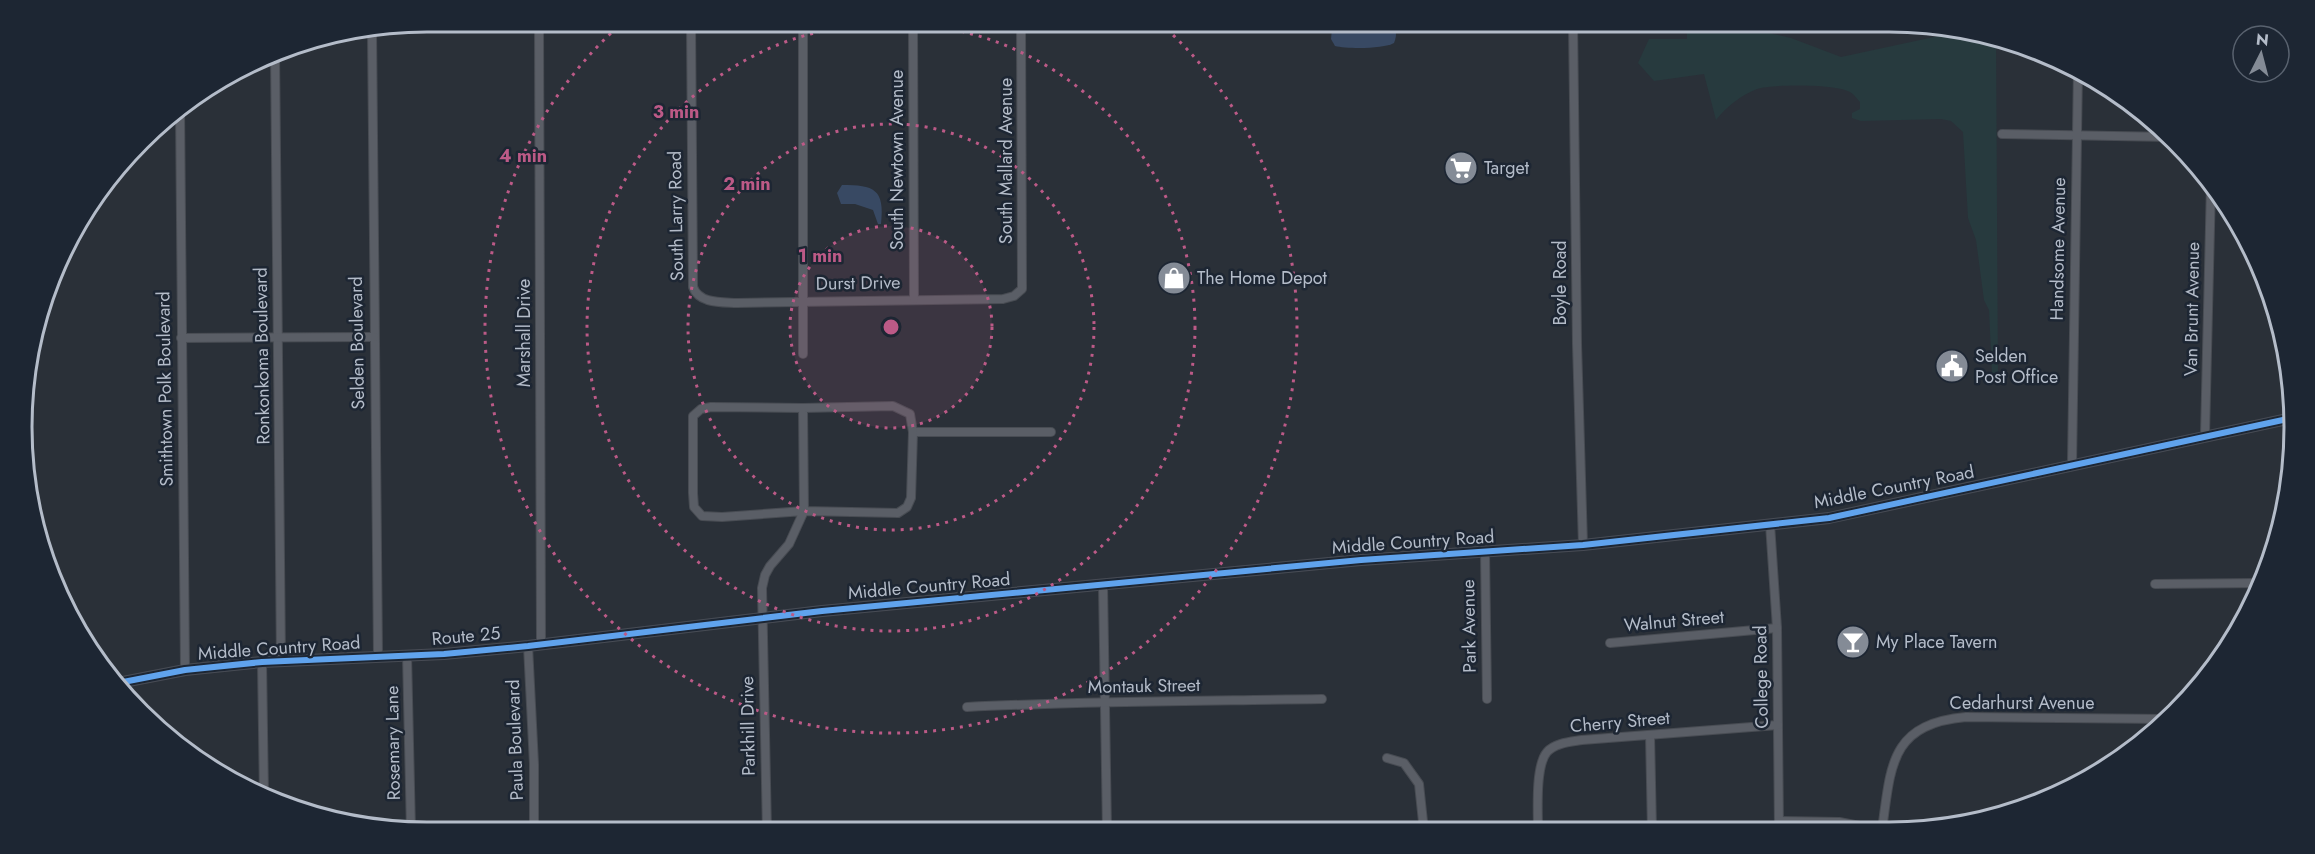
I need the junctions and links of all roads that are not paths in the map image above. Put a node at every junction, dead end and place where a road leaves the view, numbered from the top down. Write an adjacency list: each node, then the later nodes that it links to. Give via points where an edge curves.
1 (540, 32): 39 (street, Marshall Drive)
2 (691, 32): 16 (street, South Larry Road, via 692,278 695,295)
3 (803, 32): 18 (street)
4 (914, 32): 17 (street, South Newtown Avenue)
5 (1021, 32): 15 (street, South Mallard Avenue, via 1023,277 1022,289)
6 (1573, 32): 31 (street, Boyle Road)
7 (372, 35): 19 (street, Selden Boulevard)
8 (276, 62): 21 (street, Ronkonkoma Boulevard)
9 (2078, 80): 12 (street, Handsome Avenue)
10 (180, 118): 20 (street, Smithtown Polk Boulevard)
11 (2002, 134): 12 (street)
12 (2076, 135): 13 (street); 28 (street, Handsome Avenue)
13 (2157, 137)
14 (2211, 198): 27 (street, Van Brunt Avenue)
15 (1014, 296): 17 (street, Durst Drive)
16 (702, 299): 18 (street, Durst Drive, via 737,303)
17 (914, 299): 18 (street, Durst Drive)
18 (803, 301): 22 (street)
19 (374, 337): 21 (street); 42 (street, Selden Boulevard)
20 (181, 338): 21 (street); 45 (street, Smithtown Polk Boulevard)
21 (278, 338): 43 (street, Ronkonkoma Boulevard)
22 (803, 354)
23 (803, 408): 25 (street, via 893,406 910,414); 29 (street); 29 (street, via 700,409 693,416 693,493 694,507 702,516)
24 (2284, 420): 27 (main road, Middle Country Road)
25 (913, 432): 26 (street); 29 (street, via 911,498 907,507 898,513)
26 (1051, 432)
27 (2205, 435): 28 (main road, Middle Country Road)
28 (2072, 465): 30 (main road, Middle Country Road, via 1832,517)
29 (804, 511): 36 (street, Parkhill Drive, via 789,544 765,576)
30 (1770, 524): 31 (main road, Middle Country Road); 37 (street, College Road)
31 (1583, 545): 32 (main road, Middle Country Road)
32 (1485, 552): 35 (main road, Middle Country Road); 48 (street, Park Avenue)
33 (2155, 584): 34 (street)
34 (2250, 584)
35 (1103, 585): 36 (main road, Middle Country Road); 49 (street)
36 (762, 619): 39 (main road, Middle Country Road); 58 (street, Parkhill Drive)
37 (1777, 628): 38 (street, Walnut Street); 52 (street, College Road)
38 (1610, 643)
39 (541, 644): 40 (main road, Middle Country Road)
40 (528, 646): 41 (main road, Route 25); 57 (street, Paula Boulevard)
41 (407, 655): 42 (main road, Middle Country Road); 56 (street, Rosemary Lane)
42 (378, 656): 43 (main road, Middle Country Road)
43 (281, 661): 44 (main road, Middle Country Road)
44 (262, 662): 45 (main road, Middle Country Road); 55 (street)
45 (185, 670): 46 (main road, Middle Country Road)
46 (125, 682)
47 (1322, 699): 49 (street, Montauk Street)
48 (1486, 699)
49 (1105, 704): 50 (street, Montauk Street); 59 (street)
50 (967, 707)
51 (2155, 719): 64 (street, Cedarhurst Avenue, via 1942,719 1919,729 1898,750)
52 (1778, 725): 53 (street, Cherry Street); 63 (street, College Road)
53 (1650, 735): 61 (street, Cherry Street, via 1570,742 1548,751 1540,770); 62 (street)
54 (1387, 758): 60 (street, via 1404,763 1419,784)
55 (264, 787)
56 (411, 822)
57 (534, 822)
58 (768, 822)
59 (1107, 822)
60 (1423, 822)
61 (1538, 822)
62 (1652, 822)
63 (1779, 822)
64 (1882, 822)

